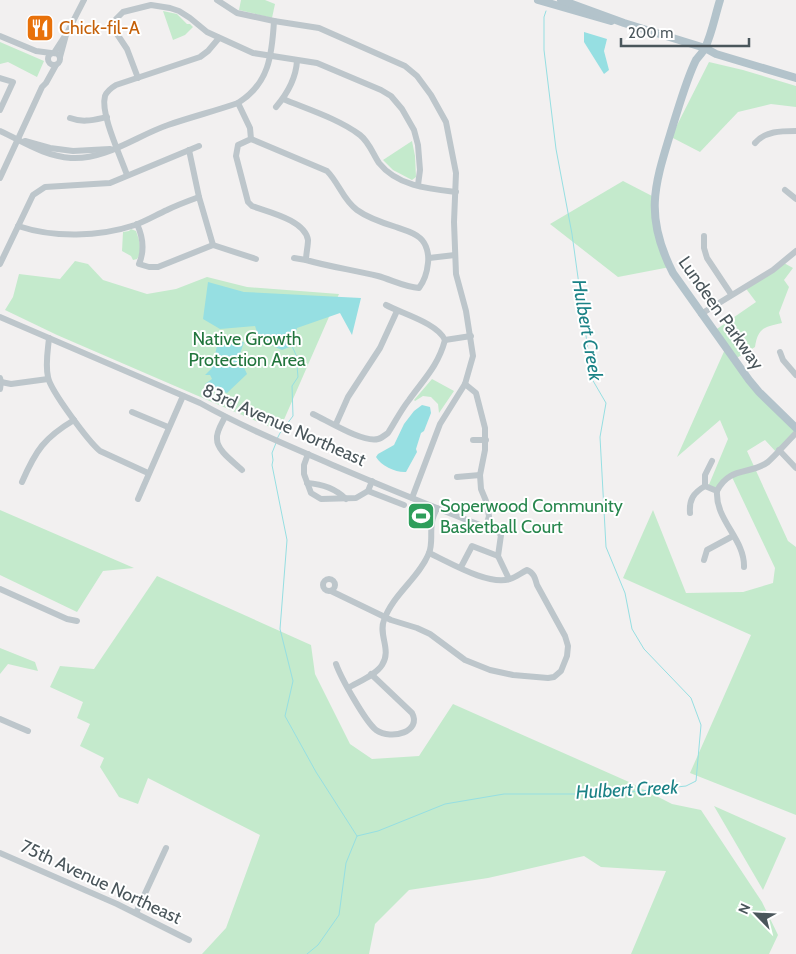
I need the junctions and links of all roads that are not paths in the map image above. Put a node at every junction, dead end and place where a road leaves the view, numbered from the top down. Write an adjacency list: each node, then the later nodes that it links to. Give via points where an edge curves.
1 (84, 0): 12 (street)
2 (217, 0): 6 (street, via 237,13)
3 (538, 0): 7 (main road)
4 (561, 0): 7 (main road)
5 (720, 0): 10 (main road, Lundeen Parkway)
6 (274, 22): 13 (street); 39 (street, via 319,28 392,59 417,76 446,122 455,162)
7 (624, 23): 10 (main road)
8 (0, 36): 11 (street)
9 (219, 38): 13 (street, via 253,53); 18 (street, via 200,57); 18 (street, via 170,8 146,6 128,10 118,16 113,25)
10 (705, 48): 19 (main road); 56 (main road, Lundeen Parkway, via 696,61 675,117 654,197 658,237 665,256)
11 (36, 51): 12 (street); 15 (street)
12 (55, 54): 15 (street, via 48,56); 16 (street, via 60,61)
13 (270, 56): 14 (street); 22 (street, via 263,78)
14 (297, 61): 21 (street); 37 (street, via 317,63 340,72 381,90 397,102 414,130 418,145)
15 (48, 62): 16 (street); 20 (street)
16 (56, 65): 20 (street)
17 (0, 78): 24 (street, via 13,82)
18 (138, 78): 25 (street, via 111,88 105,97)
19 (796, 78)
20 (42, 87): 29 (street)
21 (284, 99): 23 (street); 37 (street, via 361,136 387,172)
22 (238, 103): 30 (street, via 250,128); 33 (street, via 169,124)
23 (276, 107)
24 (0, 110)
25 (107, 117): 26 (street, via 85,121); 33 (street)
26 (70, 118)
27 (0, 131): 29 (street)
28 (796, 131): 31 (street, via 760,136)
29 (18, 139): 33 (street, via 73,151); 36 (street)
30 (251, 139): 49 (street, via 327,171 352,206 411,232 421,239); 51 (street, via 238,145 236,150 248,202 299,226 308,240)
31 (755, 142)
32 (200, 146): 34 (street)
33 (114, 148): 35 (street)
34 (189, 150): 35 (street); 40 (street)
35 (127, 176): 43 (street, via 110,183 45,187 33,195)
36 (0, 178)
37 (418, 186): 39 (street)
38 (785, 190): 41 (street)
39 (456, 192): 47 (street)
40 (199, 197): 42 (street); 45 (street)
41 (796, 199)
42 (136, 224): 43 (street, via 81,234 37,232); 45 (street, via 143,246 139,264 149,267 158,267)
43 (18, 226): 52 (street)
44 (704, 236): 53 (street, via 707,258)
45 (213, 245): 50 (street)
46 (796, 251): 53 (street, via 774,270)
47 (454, 255): 49 (street); 58 (street)
48 (294, 258): 51 (street)
49 (428, 258): 51 (street, via 424,282 419,288)
50 (256, 259)
51 (306, 260)
52 (0, 264)
53 (731, 294): 56 (street)
54 (386, 306): 55 (street)
55 (397, 311): 60 (street, via 435,327); 71 (street, via 380,348 348,397)
56 (701, 314): 73 (main road, Lundeen Parkway, via 759,392)
57 (0, 317): 59 (street, 83rd Avenue Northeast)
58 (471, 336): 60 (street); 65 (street, via 473,356)
59 (49, 338): 63 (street); 66 (street, 83rd Avenue Northeast)
60 (445, 340): 71 (street, via 428,376 388,433 379,439 360,436)
61 (780, 352): 62 (street, via 782,360)
62 (796, 375)
63 (48, 379): 64 (street); 70 (street)
64 (0, 383)
65 (465, 384): 76 (street, via 476,393); 92 (street, via 440,424)
66 (183, 396): 69 (street, 83rd Avenue Northeast); 72 (street)
67 (132, 412): 72 (street)
68 (313, 414): 71 (street)
69 (225, 417): 78 (street, 83rd Avenue Northeast); 81 (street, via 216,438 222,450)
70 (74, 420): 82 (street, via 100,451); 85 (street, via 43,443)
71 (336, 424)
72 (168, 428): 82 (street)
73 (796, 428)
74 (796, 432): 77 (street)
75 (473, 440): 76 (street)
76 (486, 440): 83 (street)
77 (779, 450): 80 (street); 89 (street, via 762,465 731,475)
78 (308, 454): 86 (street, 83rd Avenue Northeast); 87 (street, via 304,465)
79 (712, 461): 88 (street, via 705,476)
80 (796, 468)
81 (242, 470)
82 (148, 473): 93 (street)
83 (480, 475): 84 (street); 97 (street, via 489,516)
84 (457, 477)
85 (22, 482)
86 (372, 482): 90 (street); 92 (street, 83rd Avenue Northeast)
87 (307, 483): 91 (street, via 329,487); 91 (street, via 311,493 321,499)
88 (705, 486): 89 (street); 96 (street, via 692,497)
89 (717, 490): 98 (street, via 718,507)
90 (368, 491): 91 (street, via 356,498); 94 (street)
91 (346, 498)
92 (412, 498): 95 (street, 83rd Avenue Northeast)
93 (138, 499)
94 (404, 505)
95 (437, 508): 97 (street, 83rd Avenue Northeast); 99 (street, via 432,522)
96 (690, 514)
97 (486, 527): 100 (street, 83rd Avenue Northeast, via 502,536)
98 (734, 536): 101 (street, via 707,550); 103 (street, via 744,555)
99 (430, 550): 102 (street); 107 (street)
100 (498, 556): 102 (street, via 472,546); 104 (street)
101 (704, 560)
102 (461, 567): 104 (street, via 496,580)
103 (744, 567)
104 (509, 579): 107 (street, via 527,570 535,576 536,585 566,636 567,656 561,671 554,677 490,670 465,660 417,628)
105 (0, 589): 108 (street)
106 (331, 591): 107 (street)
107 (385, 618): 110 (street, via 382,633 386,658)
108 (77, 621)
109 (336, 664): 111 (street)
110 (371, 674): 111 (street); 111 (street, via 412,712 412,727 400,734 387,736 381,733 371,725)
111 (348, 688)
112 (0, 719): 113 (street)
113 (28, 731)
114 (166, 848): 116 (street)
115 (0, 853): 116 (street, 75th Avenue Northeast)
116 (136, 913): 117 (street, 75th Avenue Northeast)
117 (189, 940)

